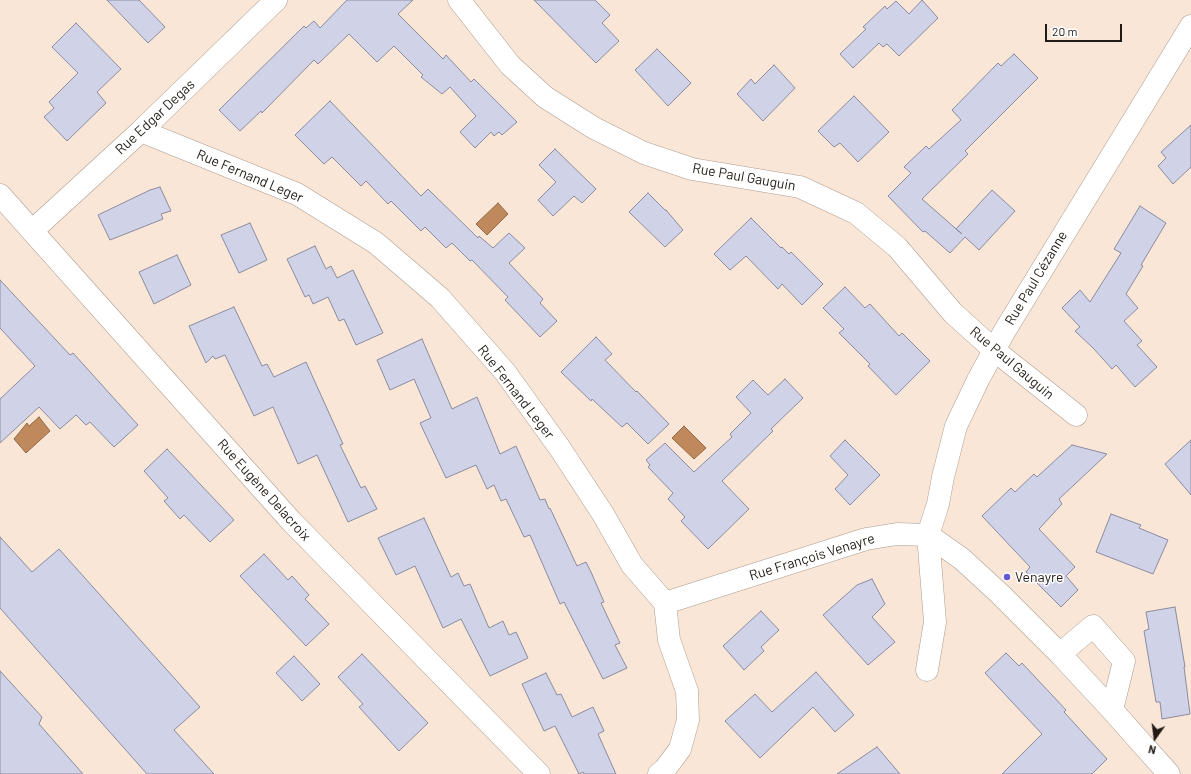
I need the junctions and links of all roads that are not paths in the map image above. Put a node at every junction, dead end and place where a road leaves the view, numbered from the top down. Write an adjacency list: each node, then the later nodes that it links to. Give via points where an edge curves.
1 (276, 0): 4 (street, Rue Edgar Degas)
2 (459, 0): 7 (street, Rue Paul Gauguin, via 510,65 544,97 594,128 644,153 692,169 800,187 856,213 897,247 953,313)
3 (1191, 26): 7 (street, Rue Paul Cézanne)
4 (141, 131): 6 (street, Rue Edgar Degas); 10 (street, Rue Fernand Leger, via 297,194 376,244 440,298 505,372 559,447 632,565)
5 (0, 195): 6 (street, Rue Eugène Delacroix)
6 (32, 231): 14 (street, Rue Eugène Delacroix, via 291,521)
7 (994, 350): 8 (street, Rue Paul Gauguin); 9 (street, Rue Paul Cézanne, via 956,426)
8 (1076, 415)
9 (928, 535): 10 (street, Rue François Venayre, via 897,534 866,539); 11 (street, via 962,559); 12 (street, Rue Paul Cézanne, via 934,622)
10 (665, 603): 15 (street, via 669,640 687,691 688,720 680,748)
11 (1060, 654): 13 (street); 13 (street, via 1093,626 1124,661)
12 (927, 670)
13 (1112, 710): 16 (street)
14 (539, 774)
15 (659, 774)
16 (1169, 774)

